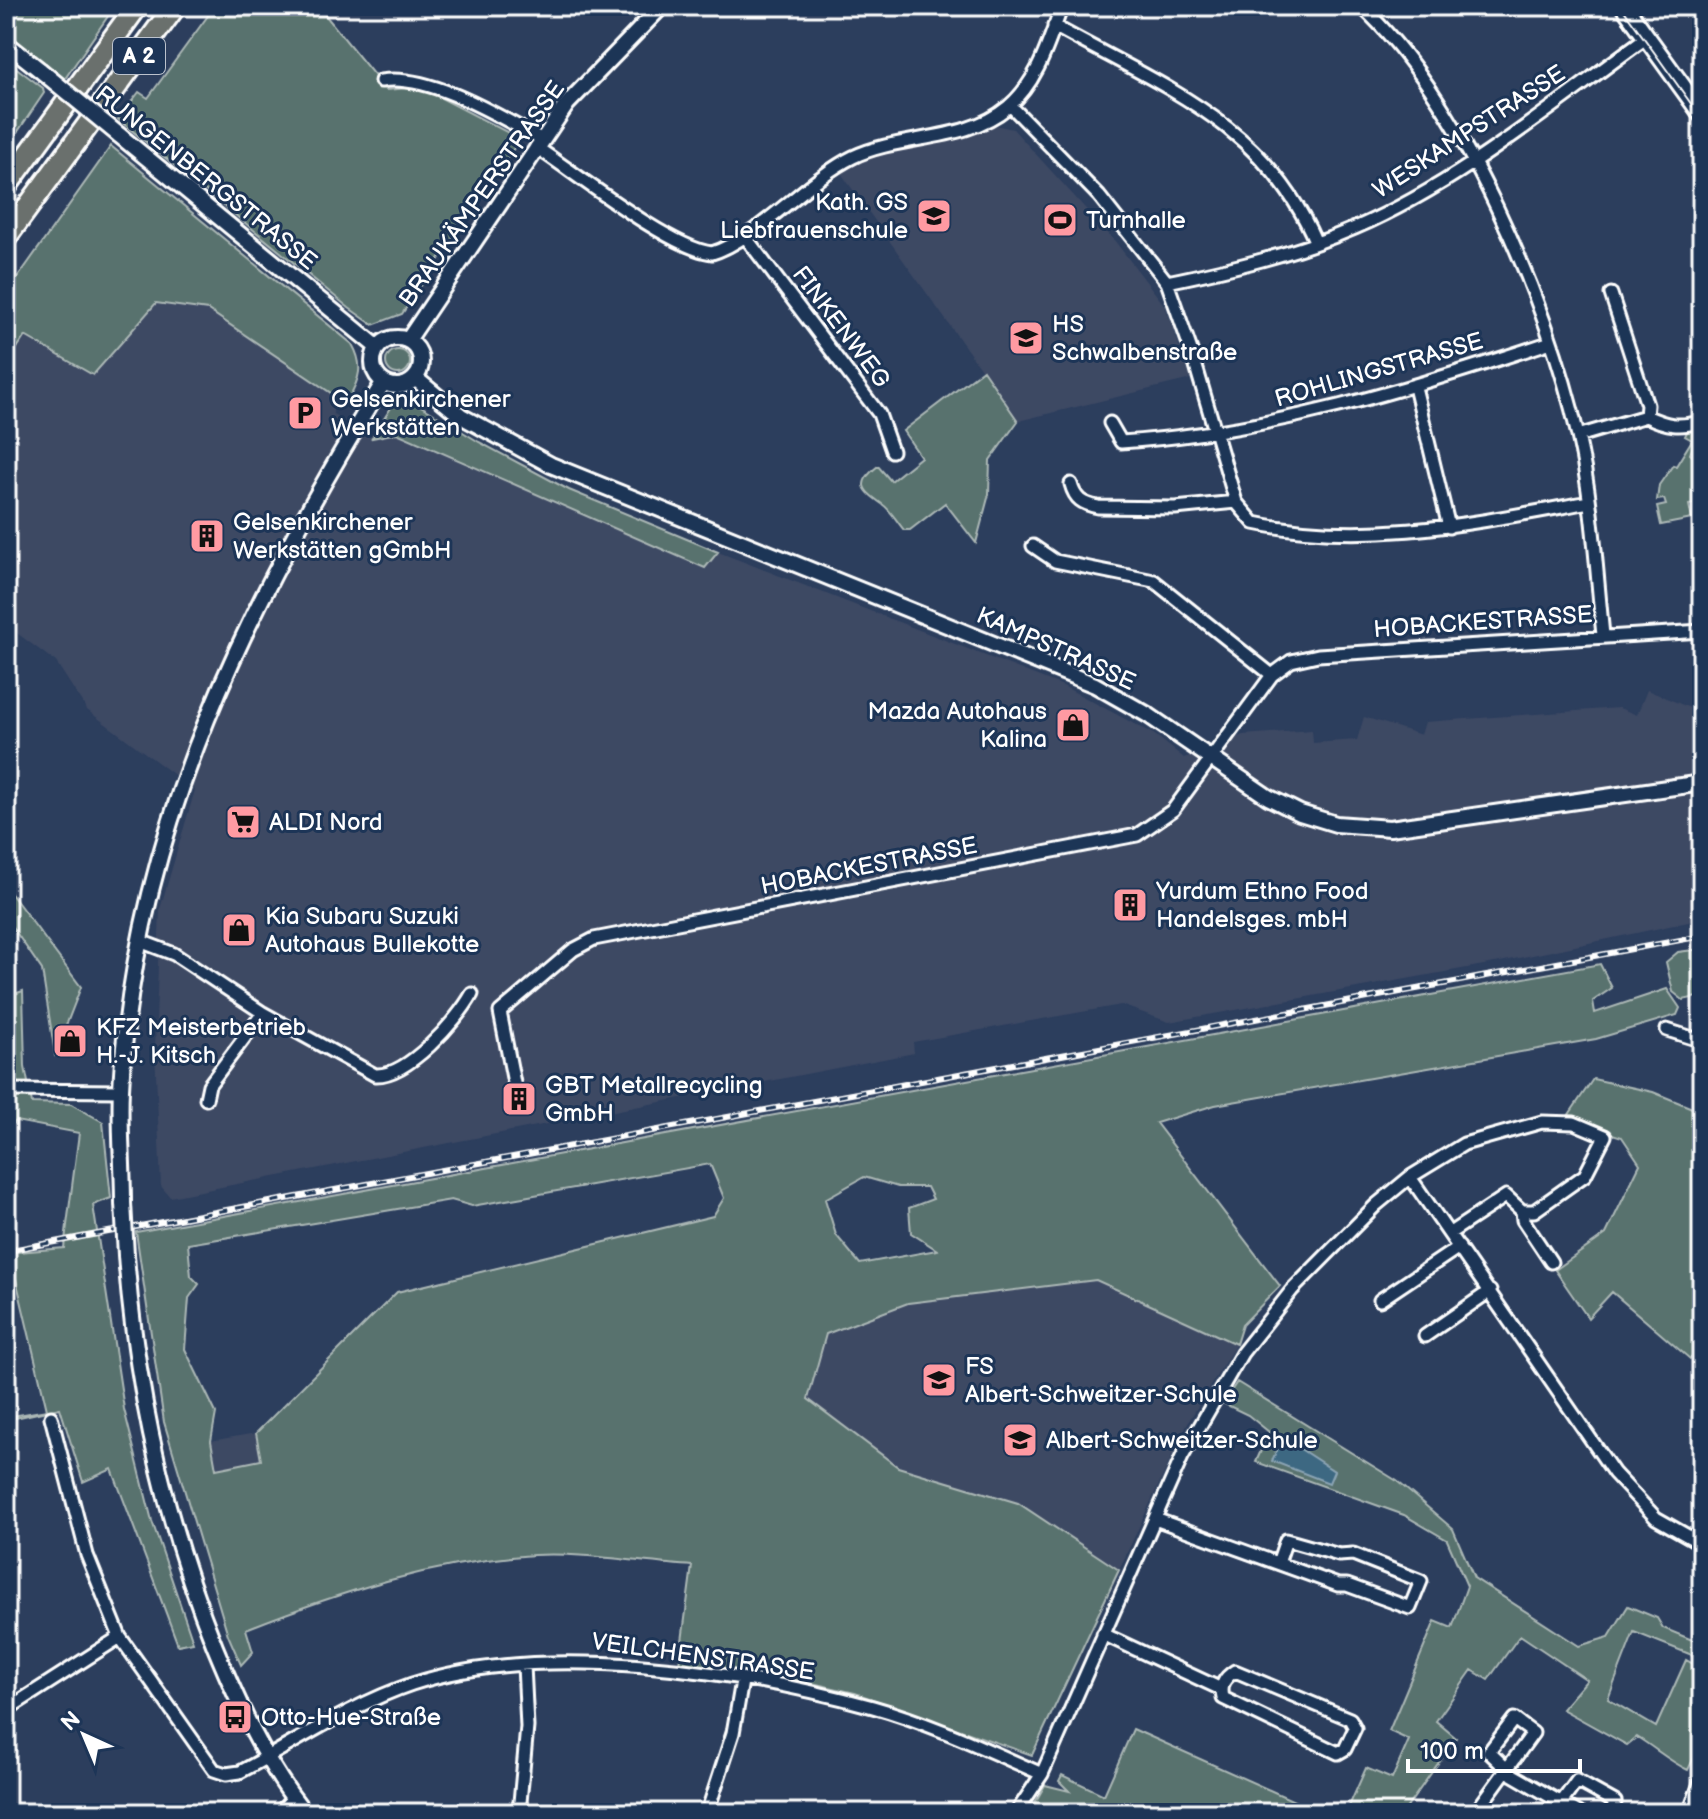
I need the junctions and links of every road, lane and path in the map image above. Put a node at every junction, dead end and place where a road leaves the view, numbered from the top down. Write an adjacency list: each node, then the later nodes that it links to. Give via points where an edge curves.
1 (137, 6): 15 (highway, A 2)
2 (175, 6): 17 (highway, A 2)
3 (662, 6): 13 (street, BRAUKÄMPERSTRASSE, via 597,69)
4 (1062, 6): 7 (street)
5 (1361, 6): 14 (street, via 1422,77)
6 (1624, 6): 8 (main road)
7 (1054, 26): 11 (street, via 1033,78); 18 (street, via 1242,137 1285,185)
8 (1647, 37): 12 (main road); 14 (street, WESKAMPSTRASSE)
9 (6, 43): 23 (street, RUNGENBERGSTRASSE, bridge)
10 (381, 81): 13 (street, via 420,83 490,111)
11 (1010, 105): 16 (street, via 964,129 850,158); 19 (street, via 1099,196)
12 (1702, 114)
13 (538, 143): 16 (street, via 643,219 703,252 721,250); 21 (street, BRAUKÄMPERSTRASSE)
14 (1472, 162): 18 (street, WESKAMPSTRASSE, via 1397,208); 22 (street, via 1513,243)
15 (6, 186)
16 (744, 235): 32 (street, FINKENWEG, via 879,414)
17 (6, 237)
18 (1316, 243): 19 (street, WESKAMPSTRASSE)
19 (1167, 282): 30 (street)
20 (1611, 294): 27 (street)
21 (408, 340): 23 (street, BRAUKÄMPERSTRASSE, via 394,338); 24 (street, BRAUKÄMPERSTRASSE, via 420,354)
22 (1551, 342): 26 (street, ROHLINGSTRASSE); 31 (street)
23 (377, 347): 25 (street, via 373,368)
24 (415, 378): 25 (street, via 397,387); 41 (street, KAMPSTRASSE, via 461,416 551,465 1095,685)
25 (383, 383): 43 (street, via 292,538 215,692 163,839)
26 (1415, 387): 30 (street, ROHLINGSTRASSE); 36 (street)
27 (1646, 416): 28 (street, via 1668,426); 31 (street)
28 (1702, 421)
29 (1110, 423): 30 (street, ROHLINGSTRASSE, via 1121,442)
30 (1216, 432): 34 (street)
31 (1578, 436): 35 (street)
32 (892, 451)
33 (1071, 484): 34 (street, via 1075,496 1098,507)
34 (1236, 502): 36 (street, via 1254,523 1269,526 1347,533)
35 (1589, 502): 36 (street); 39 (street)
36 (1449, 527)
37 (1033, 546): 40 (street, via 1055,561 1154,581)
38 (1702, 631): 39 (street, HOBACKESTRASSE)
39 (1603, 635): 40 (street, HOBACKESTRASSE, via 1318,655 1291,661)
40 (1272, 675): 41 (street, HOBACKESTRASSE)
41 (1211, 758): 42 (street, KAMPSTRASSE, via 1300,813 1359,827 1432,823); 48 (street, HOBACKESTRASSE, via 1173,810 1137,835 594,939 573,950 500,1012)
42 (1702, 783)
43 (140, 941): 45 (street, via 174,954); 50 (street)
44 (472, 994): 45 (street, via 463,1011 390,1076 375,1075)
45 (263, 1013): 51 (street, via 209,1085)
46 (1667, 1030): 47 (street)
47 (1702, 1041)
48 (515, 1088)
49 (6, 1090): 50 (street)
50 (121, 1091): 70 (street, bridge, via 126,1255 138,1381 166,1501 206,1623)
51 (206, 1099)
52 (1410, 1177): 53 (street, via 1464,1144 1542,1122 1574,1123 1605,1136 1585,1175 1534,1211); 54 (street); 61 (street, via 1340,1238 1242,1353 1182,1457)
53 (1522, 1211): 54 (street, via 1506,1196); 56 (street)
54 (1450, 1233): 55 (street)
55 (1459, 1247): 57 (street); 58 (street)
56 (1551, 1262)
57 (1490, 1291): 59 (street); 62 (street, via 1614,1473 1656,1518)
58 (1380, 1300)
59 (1425, 1336)
60 (51, 1417): 65 (street, via 87,1555)
61 (1155, 1519): 63 (street); 64 (street)
62 (1702, 1544)
63 (1278, 1563): 63 (street, via 1410,1608 1421,1581 1353,1554 1286,1540)
64 (1103, 1634): 68 (street); 71 (street)
65 (120, 1637): 69 (street); 70 (street, VEILCHENSTRASSE, via 214,1770 240,1772)
66 (524, 1665): 67 (street, VEILCHENSTRASSE, via 569,1661); 70 (street, VEILCHENSTRASSE, via 413,1684 349,1711); 77 (street, via 527,1727)
67 (742, 1681): 71 (street, VEILCHENSTRASSE, via 875,1708); 78 (street, via 733,1733)
68 (1221, 1689): 68 (street, via 1235,1671 1350,1719 1355,1728 1338,1753 1223,1698)
69 (6, 1710)
70 (267, 1758): 73 (street)
71 (1042, 1774): 79 (street)
72 (1702, 1778): 83 (street)
73 (293, 1798): 75 (street); 76 (street)
74 (1561, 1803): 80 (street, via 1506,1769); 81 (street); 82 (street, via 1577,1781 1615,1802)
75 (279, 1813)
76 (305, 1813)
77 (519, 1813)
78 (707, 1813)
79 (1016, 1813)
80 (1475, 1813)
81 (1579, 1813)
82 (1612, 1813)
83 (1689, 1813)

